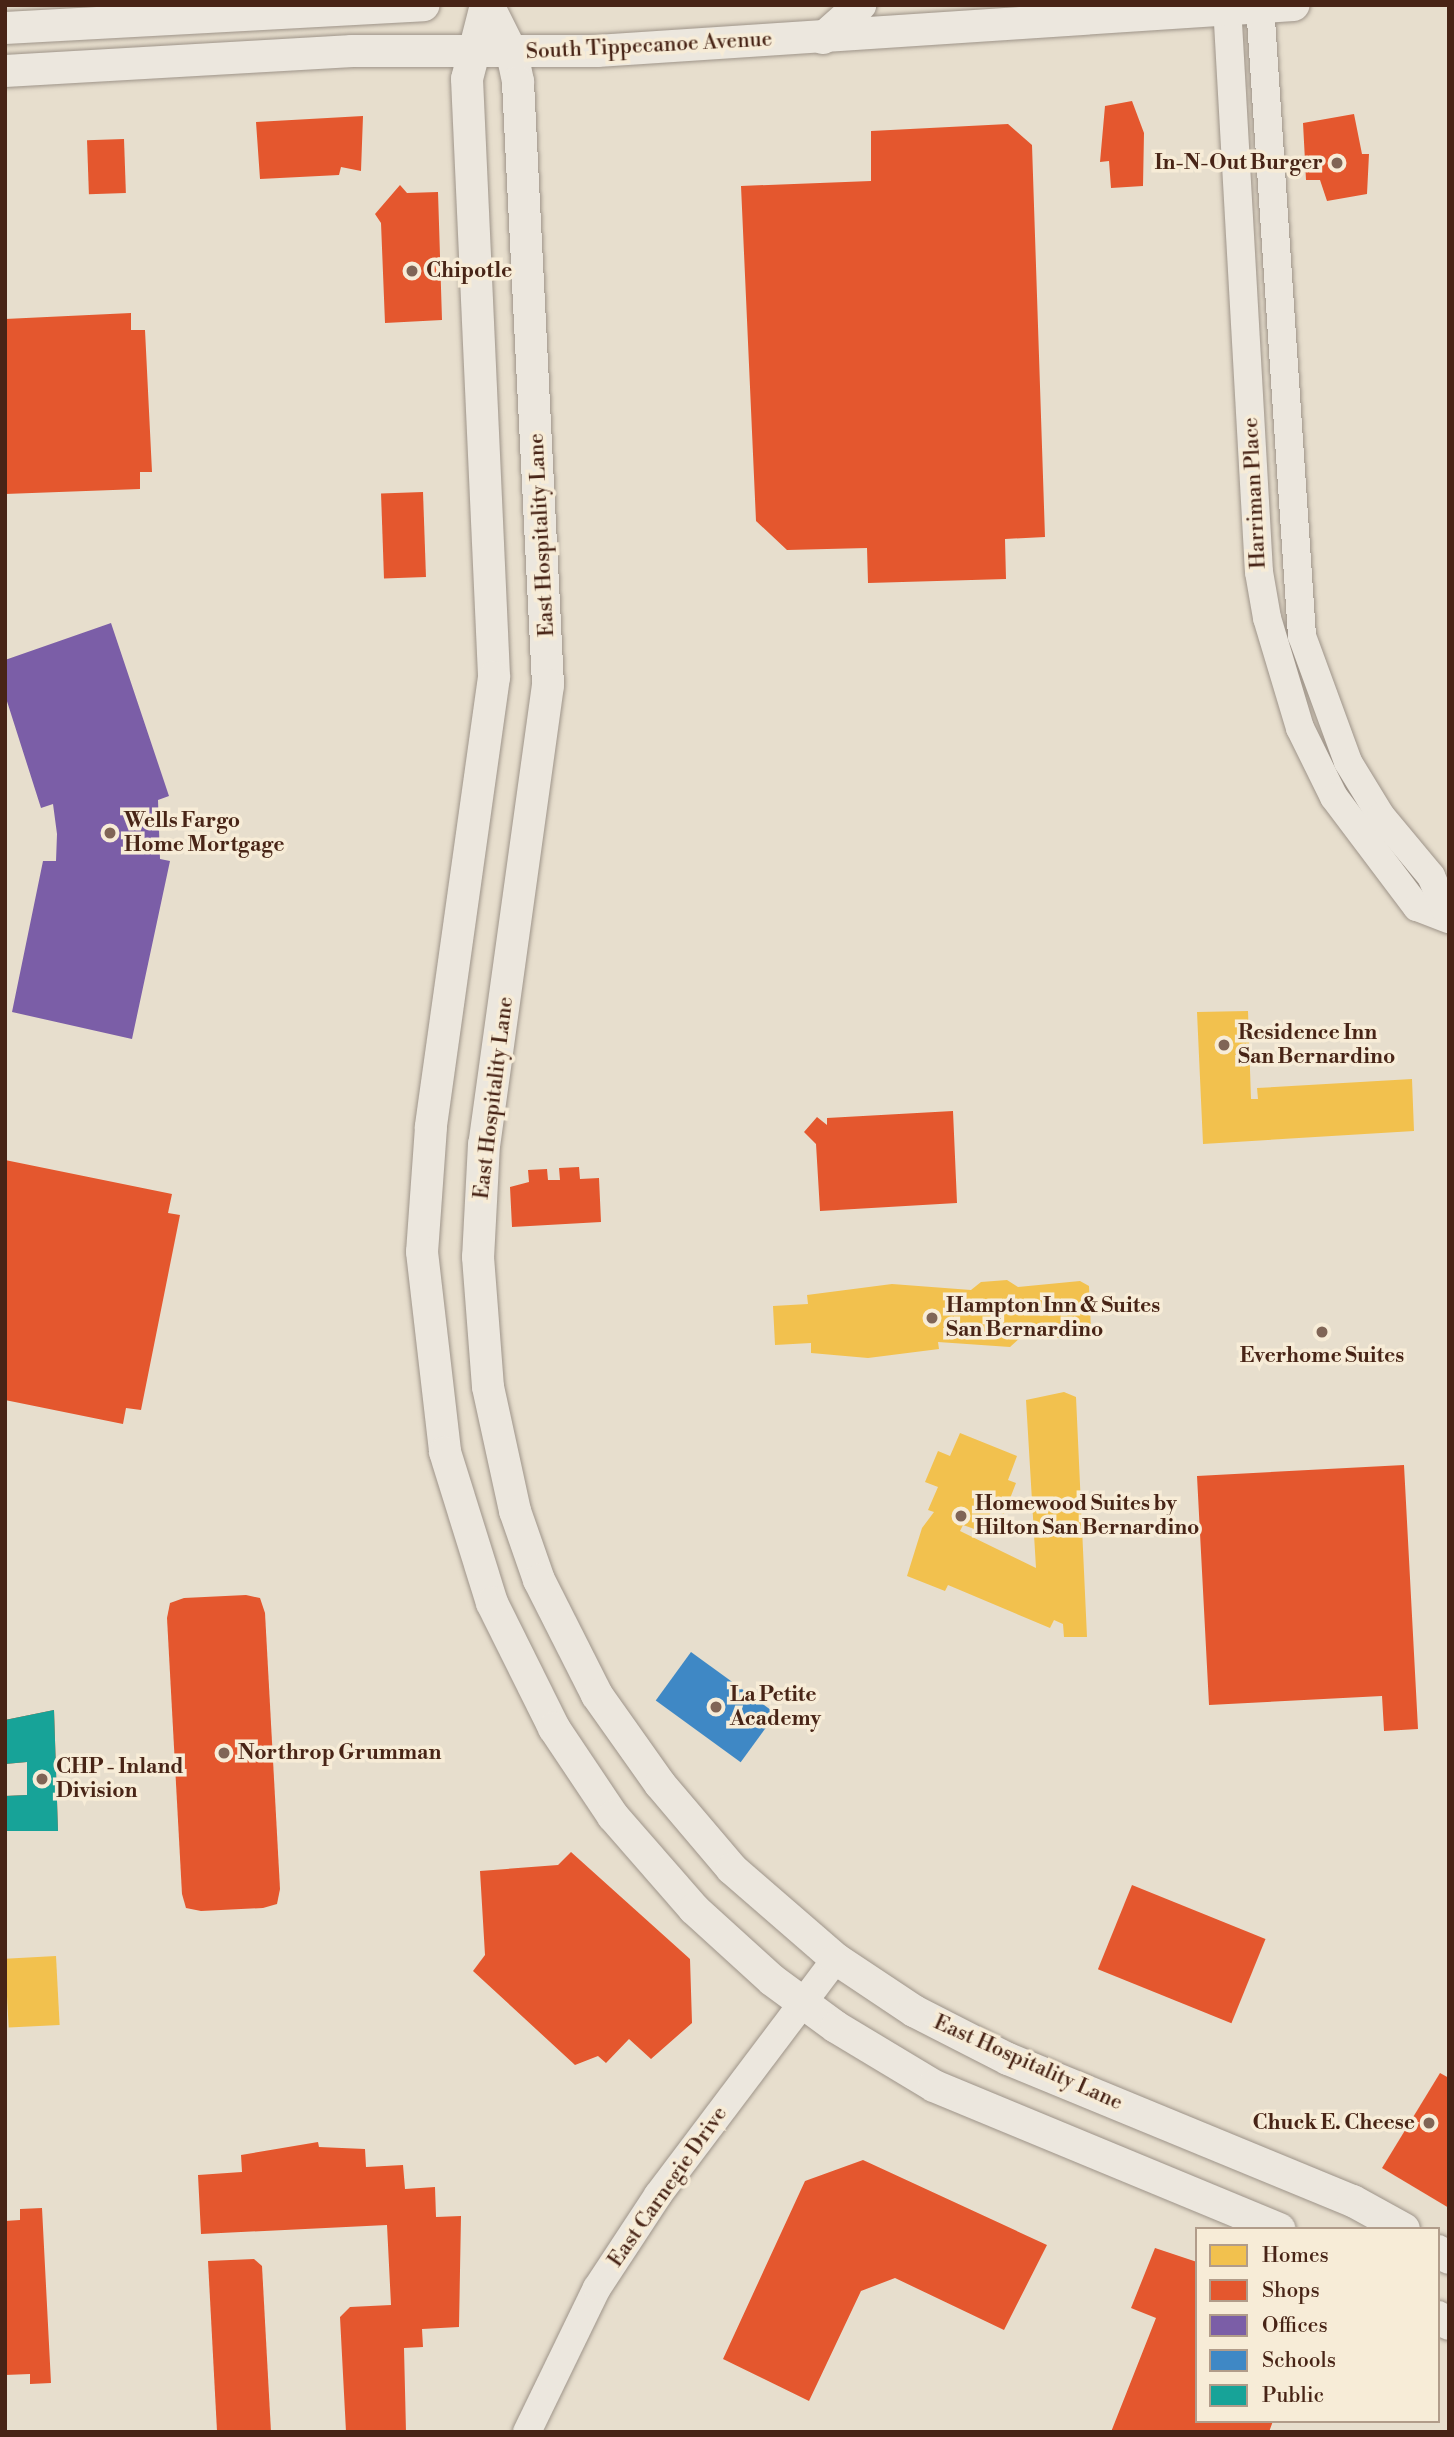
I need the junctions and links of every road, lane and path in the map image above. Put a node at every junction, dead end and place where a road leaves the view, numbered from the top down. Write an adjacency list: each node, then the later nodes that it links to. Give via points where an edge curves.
1 (423, 5): 7 (main road)
2 (487, 5): 9 (main road, East Hospitality Lane); 10 (main road, East Hospitality Lane)
3 (860, 5): 8 (main road)
4 (1293, 5): 5 (main road, South Tippecanoe Avenue)
5 (1260, 6): 6 (main road, South Tippecanoe Avenue); 12 (street, Harriman Place, via 1301,636 1348,762 1381,816 1431,876)
6 (1227, 7): 8 (main road, South Tippecanoe Avenue); 12 (street, Harriman Place, via 1259,572 1267,618 1300,728 1334,797 1417,907)
7 (5, 28)
8 (823, 38): 10 (main road, South Tippecanoe Avenue)
9 (472, 51): 10 (main road, South Tippecanoe Avenue); 11 (main road, South Tippecanoe Avenue); 14 (main road, East Hospitality Lane, via 467,79 495,677 425,1188 422,1252 434,1393 464,1525 492,1603 554,1728 650,1861 731,1945)
10 (512, 53): 13 (main road, East Hospitality Lane, via 548,685 481,1186 478,1257 488,1387 514,1511 539,1580 597,1695 715,1851)
11 (5, 71)
12 (1449, 918)
13 (836, 1959): 14 (street, East Carnegie Drive); 16 (main road, East Hospitality Lane, via 914,2011 1008,2059 1353,2201)
14 (803, 2004): 15 (main road, East Hospitality Lane, via 884,2058 975,2105); 17 (street, East Carnegie Drive, via 658,2195 597,2288)
15 (1275, 2227)
16 (1400, 2227)
17 (527, 2432)

